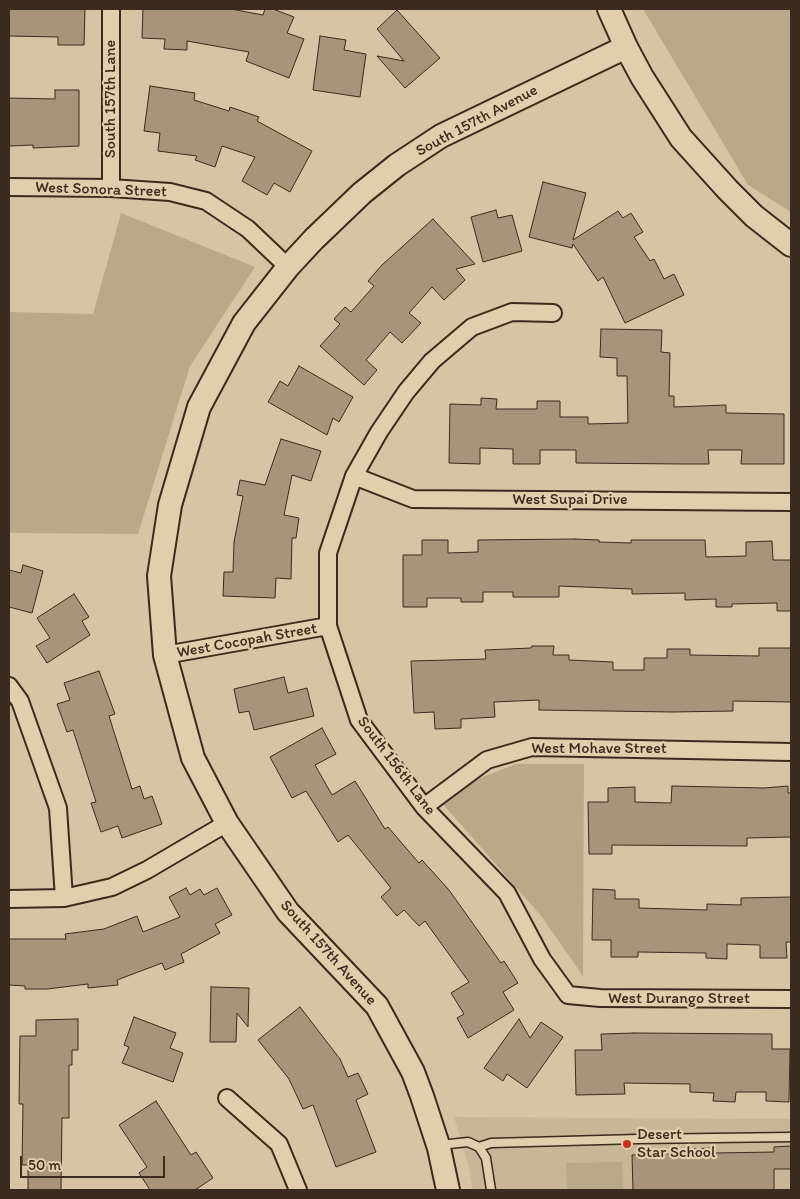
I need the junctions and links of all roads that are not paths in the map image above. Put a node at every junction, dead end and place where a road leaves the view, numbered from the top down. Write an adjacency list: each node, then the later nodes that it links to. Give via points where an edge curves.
1 (111, 9): 5 (street, South 157th Lane)
2 (609, 9): 3 (street)
3 (626, 47): 6 (street, via 681,138 754,216); 7 (street, South 157th Avenue, via 441,136 362,192)
4 (9, 187): 5 (street, West Sonora Street)
5 (111, 188): 7 (street, West Sonora Street, via 170,192 206,201 248,229)
6 (791, 245)
7 (288, 268): 12 (street, South 157th Avenue, via 244,323 199,406 170,504 159,576)
8 (553, 313): 9 (street, South 156th Lane, via 512,312 472,327 432,361 406,392)
9 (354, 476): 10 (street, West Supai Drive, via 413,499); 11 (street, South 156th Lane, via 328,553)
10 (791, 502)
11 (328, 626): 12 (street, West Cocopah Street); 15 (street, South 156th Lane, via 359,720)
12 (165, 655): 16 (street, South 157th Avenue, via 193,758)
13 (9, 686): 17 (street, via 20,701 58,808)
14 (791, 752): 15 (street, West Mohave Street, via 532,747 487,760)
15 (424, 807): 19 (street, South 156th Lane, via 507,893 542,959)
16 (227, 823): 17 (street, via 112,887); 23 (street, South 157th Avenue, via 288,912 376,1006 412,1072)
17 (64, 898): 18 (street)
18 (9, 899)
19 (568, 995): 20 (street, West Durango Street)
20 (791, 999)
21 (227, 1098): 25 (street, via 279,1144)
22 (791, 1137): 24 (lane, via 491,1143)
23 (439, 1145): 24 (lane, via 468,1142); 26 (street, South 157th Avenue)
24 (479, 1147): 27 (lane, via 486,1158)
25 (298, 1190)
26 (448, 1190)
27 (491, 1190)

